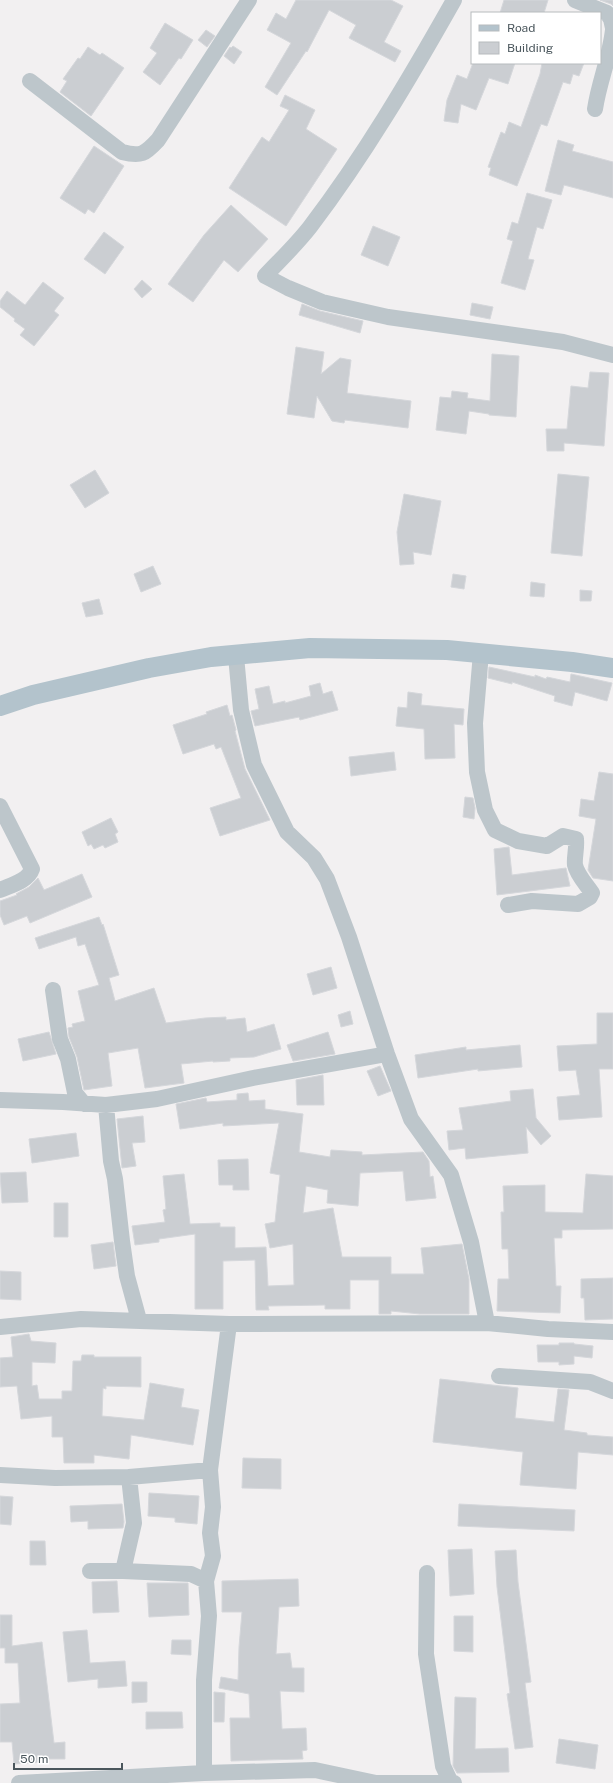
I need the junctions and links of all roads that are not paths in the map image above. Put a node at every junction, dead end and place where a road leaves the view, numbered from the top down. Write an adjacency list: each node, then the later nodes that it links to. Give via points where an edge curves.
1 (249, 0): 5 (street, via 158,140 149,150 135,156 122,152)
2 (454, 0): 7 (street, via 418,64 344,181 309,229 265,276 322,302 388,317 563,342)
3 (575, 0): 4 (street, via 607,13)
4 (613, 29): 6 (street, via 611,47)
5 (30, 81)
6 (595, 108)
7 (613, 355)
8 (481, 653): 9 (main road, via 310,648); 10 (main road); 14 (street, via 475,723 477,772 485,810 495,830 518,841 547,846 563,836 576,840 578,850 575,866 592,893 578,904 532,901)
9 (236, 656): 11 (main road, via 211,657 149,668 33,695); 16 (street, via 241,710 254,764 288,832 314,858 327,879)
10 (613, 668)
11 (0, 706)
12 (0, 806): 13 (street, via 32,868 25,878)
13 (0, 890)
14 (508, 905)
15 (53, 990): 18 (street, via 60,1039 68,1059 74,1093)
16 (387, 1054): 19 (street, via 253,1078 157,1099); 21 (street, via 411,1119 451,1175 471,1242)
17 (0, 1100): 18 (street)
18 (84, 1104): 19 (street)
19 (106, 1105): 20 (street, via 123,1248)
20 (139, 1320): 22 (street); 23 (street, via 81,1319 30,1322)
21 (487, 1323): 22 (street); 24 (street)
22 (229, 1324): 27 (street)
23 (0, 1327)
24 (613, 1332)
25 (499, 1376): 26 (street, via 590,1382)
26 (613, 1390)
27 (210, 1470): 29 (street); 33 (street, via 213,1507 210,1533 213,1556)
28 (0, 1475): 29 (street, via 55,1478)
29 (129, 1477): 31 (street, via 134,1523)
30 (90, 1571): 31 (street)
31 (123, 1571): 33 (street, via 191,1574)
32 (426, 1573): 36 (street, via 426,1654 443,1766)
33 (206, 1581): 34 (street, via 209,1616 204,1680)
34 (204, 1773): 35 (street); 36 (street, via 315,1770 376,1783)
35 (19, 1783)
36 (451, 1783): 37 (street)
37 (454, 1783)

